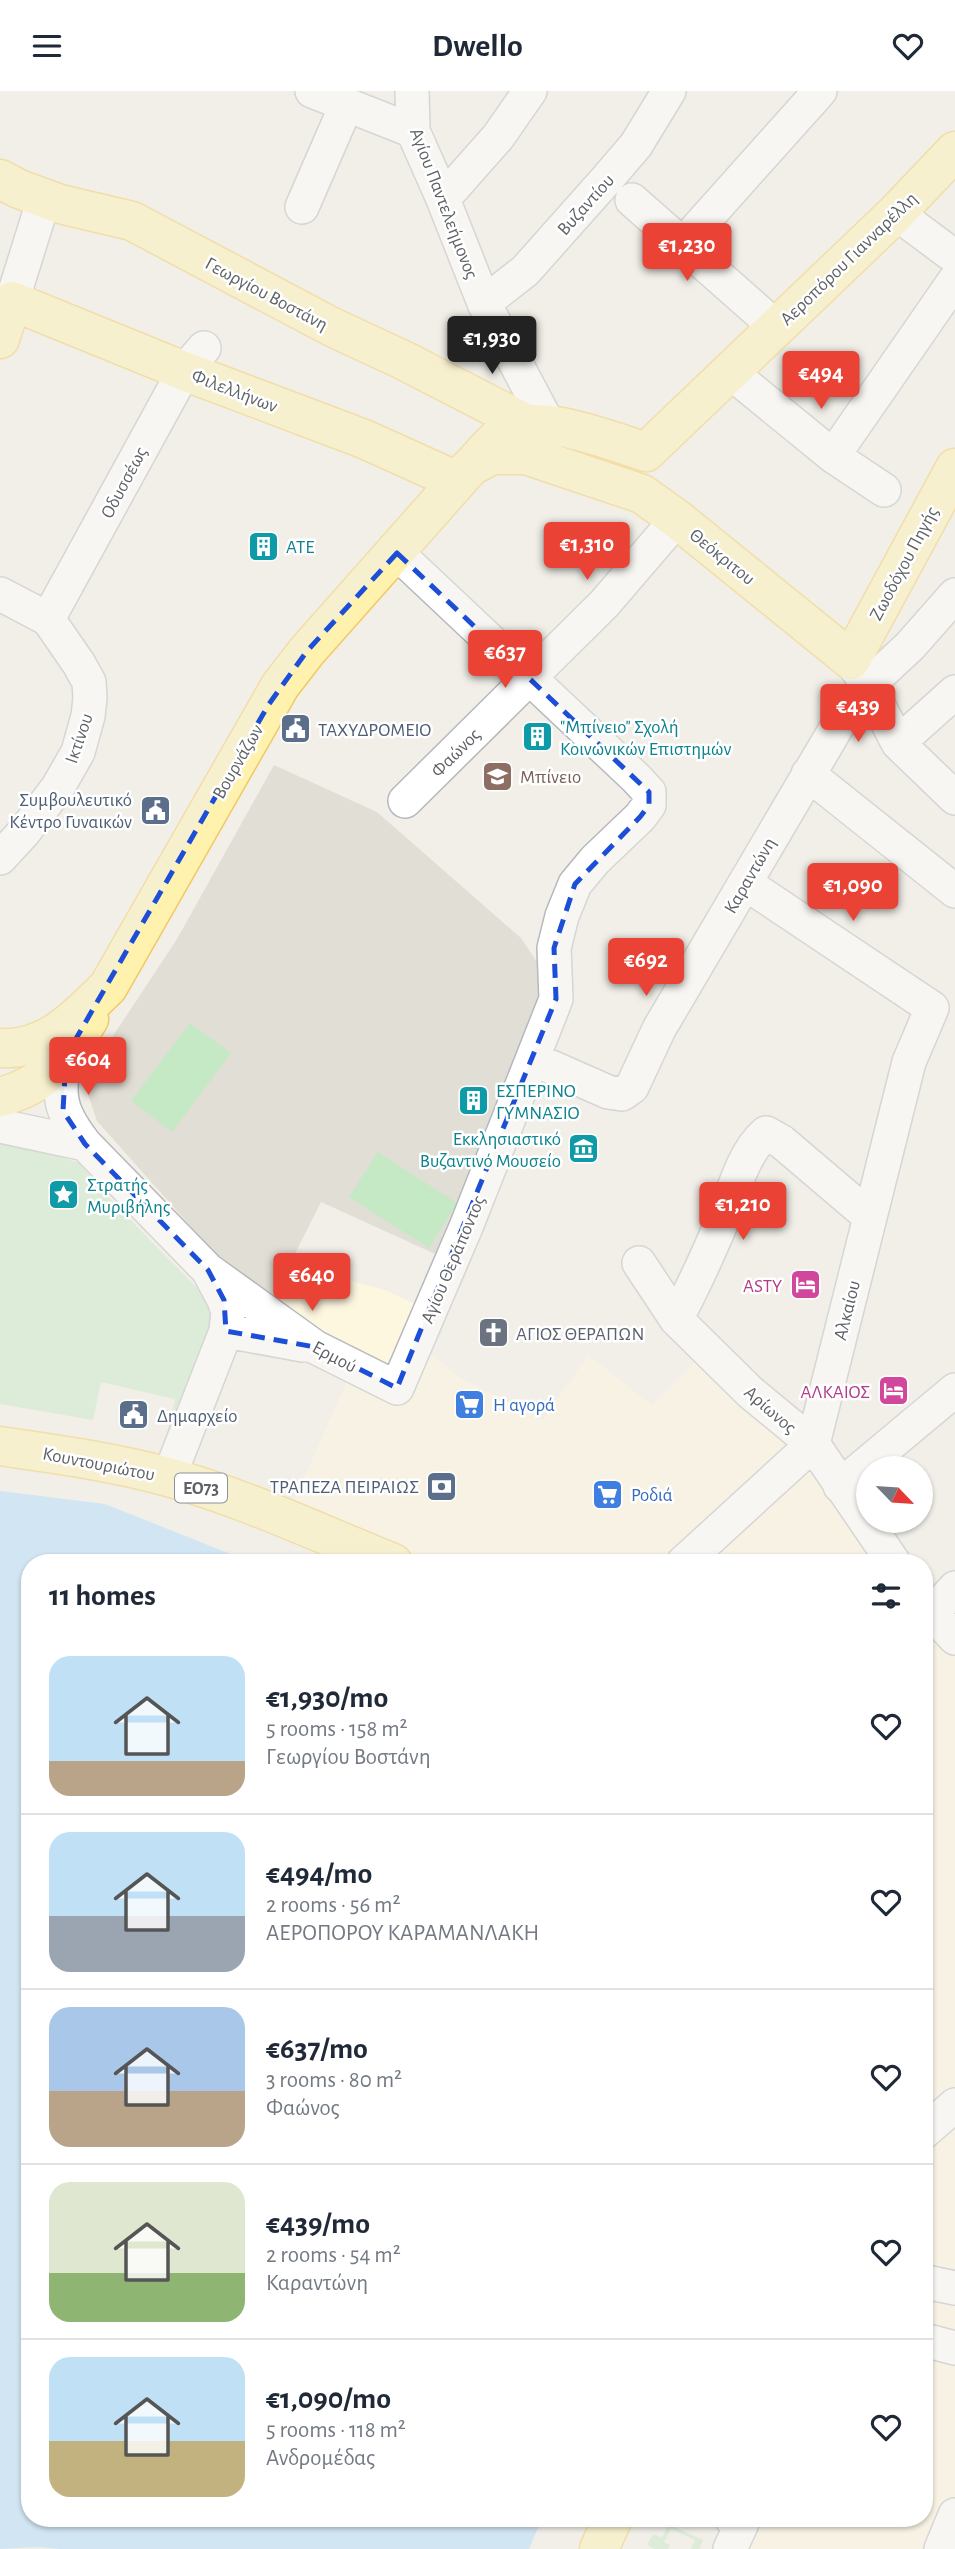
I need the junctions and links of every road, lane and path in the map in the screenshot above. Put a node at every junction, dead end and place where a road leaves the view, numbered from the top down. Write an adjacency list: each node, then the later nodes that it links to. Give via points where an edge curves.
1 (312, 91): 6 (street)
2 (412, 91): 7 (street, Αγίου Παντελεήμονος)
3 (530, 91): 11 (street, via 498,137)
4 (669, 91): 19 (street, Βυζαντίου, via 614,171 524,271)
5 (820, 91): 15 (street)
6 (346, 106): 7 (street); 13 (street)
7 (413, 131): 11 (street, Αγίου Παντελεήμονος)
8 (955, 151): 14 (main road, Αεροπόρου Γιανναρέλλη)
9 (0, 179): 10 (main road, Γεωργίου Βοστάνη)
10 (44, 199): 18 (street); 24 (main road, Γεωργίου Βοστάνη, via 132,221 332,327)
11 (443, 199): 19 (street, Αγίου Παντελεήμονος)
12 (632, 200): 15 (street)
13 (302, 207)
14 (895, 213): 16 (street); 20 (main road, Αεροπόρου Γιανναρέλλη)
15 (684, 243): 20 (street)
16 (955, 257)
17 (955, 280): 27 (street)
18 (12, 301): 21 (main road); 22 (main road, Φιλελλήνων)
19 (484, 303): 24 (street, Αγίου Παντελεήμονος)
20 (777, 327): 23 (main road, Αεροπόρου Γιανναρέλλη)
21 (0, 339)
22 (194, 359): 29 (main road, Φιλελλήνων, via 364,439); 37 (street, Οδυσσέως)
23 (730, 372): 26 (main road, Αεροπόρου Γιανναρέλλη); 27 (street)
24 (538, 424): 25 (main road); 29 (main road, Βουρνάζων, via 517,426 502,435)
25 (600, 437): 26 (main road); 30 (main road, via 612,449 612,462 601,474)
26 (646, 452): 32 (main road, via 634,477)
27 (833, 456): 31 (street)
28 (955, 468): 38 (main road, Ζωοδόχου Πηγής)
29 (464, 473): 30 (main road, Θεόκριτου, via 492,455 518,454); 34 (main road, Βουρνάζων)
30 (586, 475): 32 (main road, Θεόκριτου)
31 (884, 490)
32 (642, 495): 33 (main road, Θεόκριτου)
33 (677, 519): 38 (main road, Θεόκριτου); 39 (street, Φαώνος, via 604,604)
34 (397, 553): 39 (street); 48 (main road, Βουρνάζων, via 280,686 108,987)
35 (0, 594): 37 (street, Ικτίνου)
36 (955, 595): 38 (street, Καραντώνη, via 910,646)
37 (48, 619): 45 (street, Ικτίνου, via 89,682 88,716 78,752 58,787)
38 (859, 672): 41 (street, Θεόκριτου); 42 (street, Καραντώνη, via 845,713)
39 (530, 676): 44 (street, Φαώνος); 49 (street, Αγίου Θεράποντος, via 649,792 649,805 640,817 575,884 554,948 556,999)
40 (955, 692): 41 (street)
41 (898, 743): 43 (street, Θεόκριτου)
42 (808, 774): 46 (street, Καραντώνη); 47 (street)
43 (955, 797)
44 (405, 801)
45 (0, 858)
46 (745, 883): 49 (street, Καραντώνη, via 659,1029 632,1087 622,1094 608,1092); 53 (street, Αλκαίου, via 932,1008 909,1062)
47 (955, 891)
48 (32, 1050): 50 (main road, Βουρνάζων, via 50,1073); 52 (street, via 61,1076 63,1111)
49 (533, 1059): 59 (street, Αγίου Θεράποντος)
50 (0, 1097)
51 (0, 1126): 52 (street)
52 (85, 1143): 55 (street)
53 (869, 1216): 56 (street, via 766,1133 738,1179); 61 (street, Αλκαίου)
54 (639, 1263): 56 (street, Αρίωνος)
55 (208, 1270): 57 (street, via 228,1312); 58 (street, Ερμού)
56 (676, 1319): 61 (street, Αρίωνος, via 750,1392)
57 (226, 1331): 58 (street); 63 (street)
58 (315, 1347): 59 (street, Ερμού)
59 (397, 1388)
60 (955, 1390): 64 (street)
61 (813, 1444): 64 (street, Αρίωνος); 66 (street)
62 (0, 1445): 63 (main road, Κουντουριώτου / ΕΟ73)
63 (169, 1477): 65 (main road, Κουντουριώτου / ΕΟ73)
64 (840, 1486): 67 (street, Αρίωνος)
65 (371, 1554)
66 (693, 1554)
67 (888, 1554)
68 (955, 1588): 69 (street)
69 (933, 1608)
70 (933, 1620): 71 (street)
71 (955, 1638)
72 (955, 2105): 73 (street)
73 (933, 2124)
74 (933, 2342): 75 (street)
75 (955, 2348)
76 (955, 2515): 81 (street)
77 (580, 2527): 79 (main road)
78 (609, 2527): 80 (main road)
79 (571, 2549)
80 (599, 2549)
81 (941, 2549)

